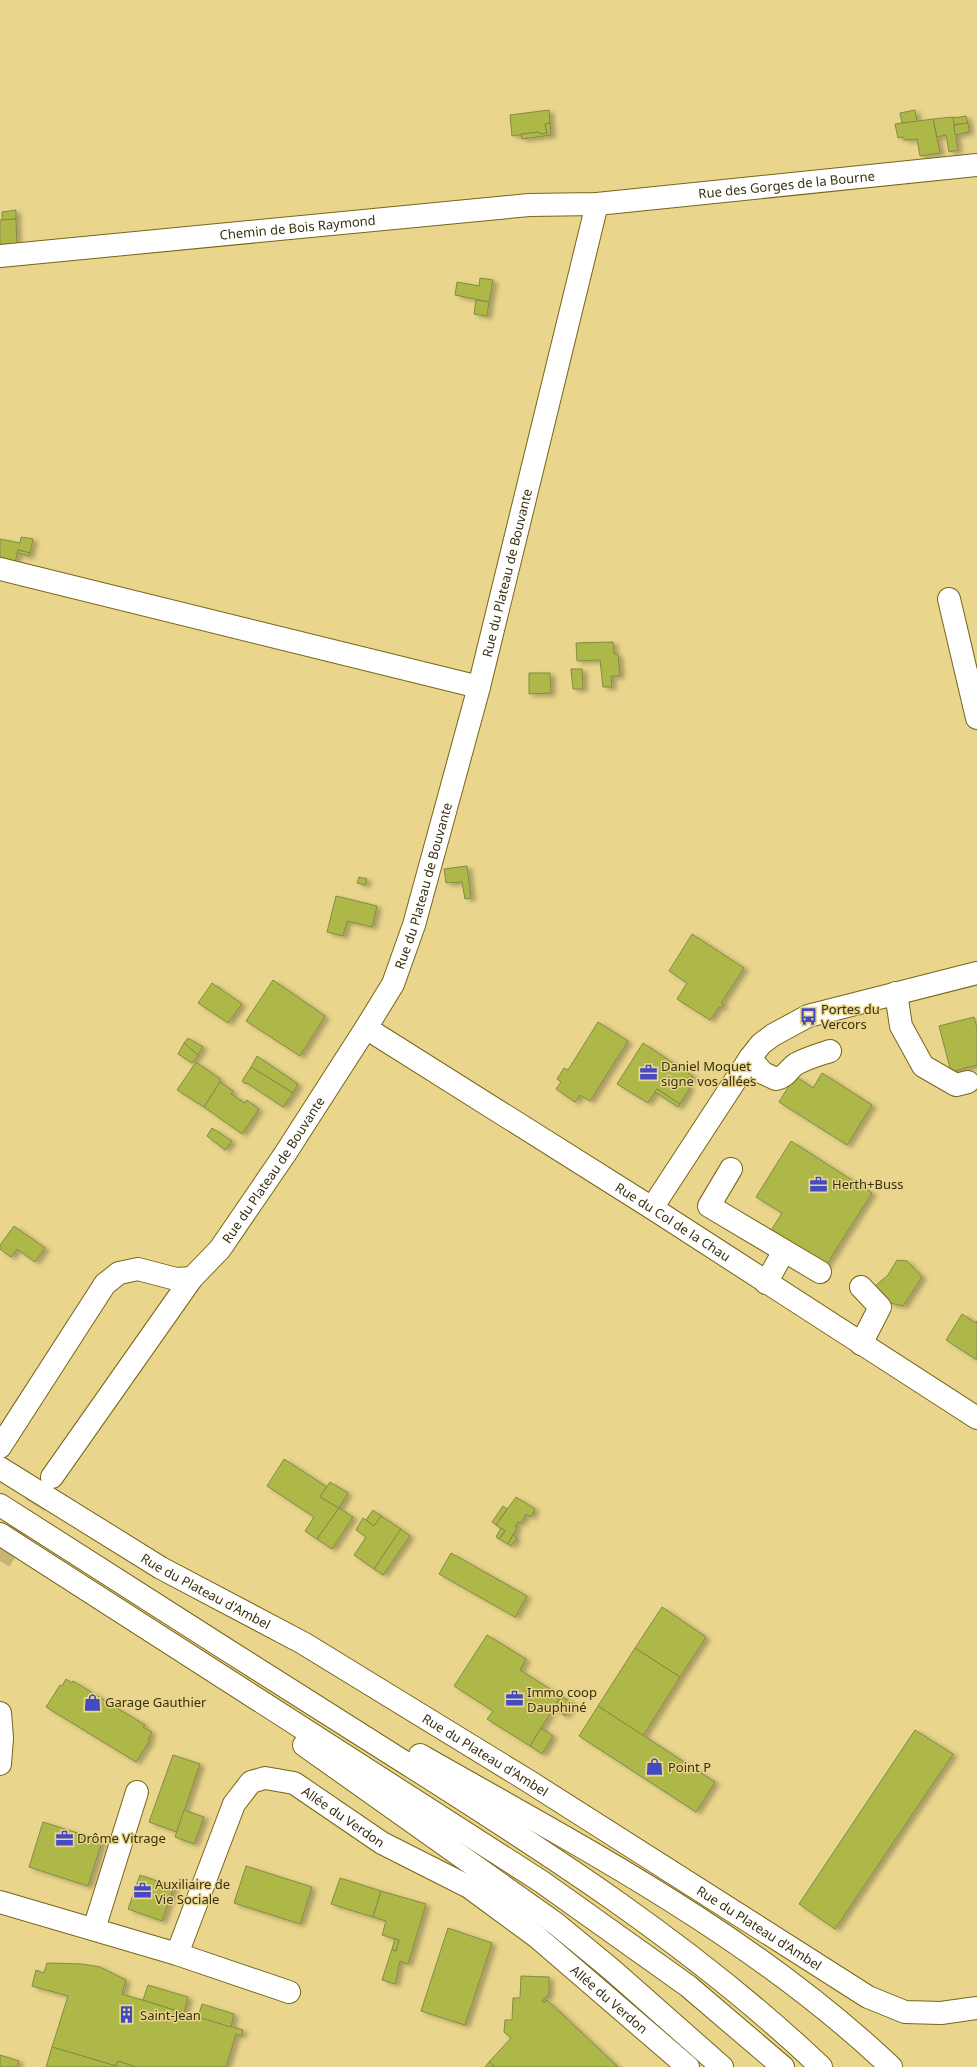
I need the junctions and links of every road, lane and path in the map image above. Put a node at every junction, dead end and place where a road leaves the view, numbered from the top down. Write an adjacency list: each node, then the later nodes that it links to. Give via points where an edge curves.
1 (977, 165): 2 (main road, Rue des Gorges de la Bourne)
2 (596, 204): 3 (main road, Chemin de Bois Raymond, via 530,205); 6 (main road, Rue du Plateau de Bouvante)
3 (0, 256)
4 (0, 568): 6 (main road)
5 (949, 599): 7 (main road)
6 (479, 687): 10 (main road, Rue du Plateau de Bouvante, via 414,925 393,984)
7 (977, 718)
8 (977, 973): 9 (main road)
9 (896, 993): 12 (main road, via 808,1016 773,1035 761,1044); 13 (main road, via 901,1026 923,1066 956,1085)
10 (366, 1028): 15 (main road, Rue du Col de la Chau); 20 (main road, Rue du Plateau de Bouvante, via 220,1249)
11 (830, 1051): 12 (main road, via 809,1057 794,1065 784,1077 776,1080 763,1073)
12 (750, 1058): 15 (main road)
13 (968, 1082)
14 (731, 1170): 16 (main road, via 709,1206)
15 (652, 1208): 17 (main road, Rue du Col de la Chau)
16 (731, 1219): 17 (main road); 18 (main road)
17 (709, 1247): 21 (main road, Rue du Col de la Chau)
18 (784, 1251): 19 (main road); 21 (main road)
19 (820, 1272)
20 (192, 1278): 25 (main road, via 176,1279 138,1269 119,1273 105,1284); 27 (main road, Rue du Plateau de Bouvante)
21 (766, 1283): 23 (main road, Rue du Col de la Chau)
22 (862, 1287): 23 (main road, via 880,1307)
23 (861, 1344): 24 (main road, Rue du Col de la Chau)
24 (977, 1418)
25 (0, 1447)
26 (0, 1468): 38 (main road, Rue du Plateau d'Ambel, via 161,1568 303,1644 530,1782 868,1997 905,2012 941,2013)
27 (52, 1477)
28 (0, 1505): 30 (main road)
29 (0, 1535): 40 (main road, via 537,1910 611,1969); 41 (main road, via 542,1882 688,1986)
30 (132, 1590): 42 (main road, via 586,1881 655,1929 702,1966); 43 (main road, via 703,1920 800,1989)
31 (0, 1713): 32 (main road)
32 (0, 1764)
33 (137, 1792): 35 (main road)
34 (0, 1902): 35 (main road)
35 (94, 1929): 36 (main road)
36 (177, 1954): 37 (main road); 39 (main road, Allée du Verdon, via 234,1804 251,1782 265,1778 294,1783 382,1843 469,1887 537,1937)
37 (289, 1992)
38 (977, 2008)
39 (688, 2067)
40 (722, 2067)
41 (783, 2067)
42 (821, 2067)
43 (891, 2067)

